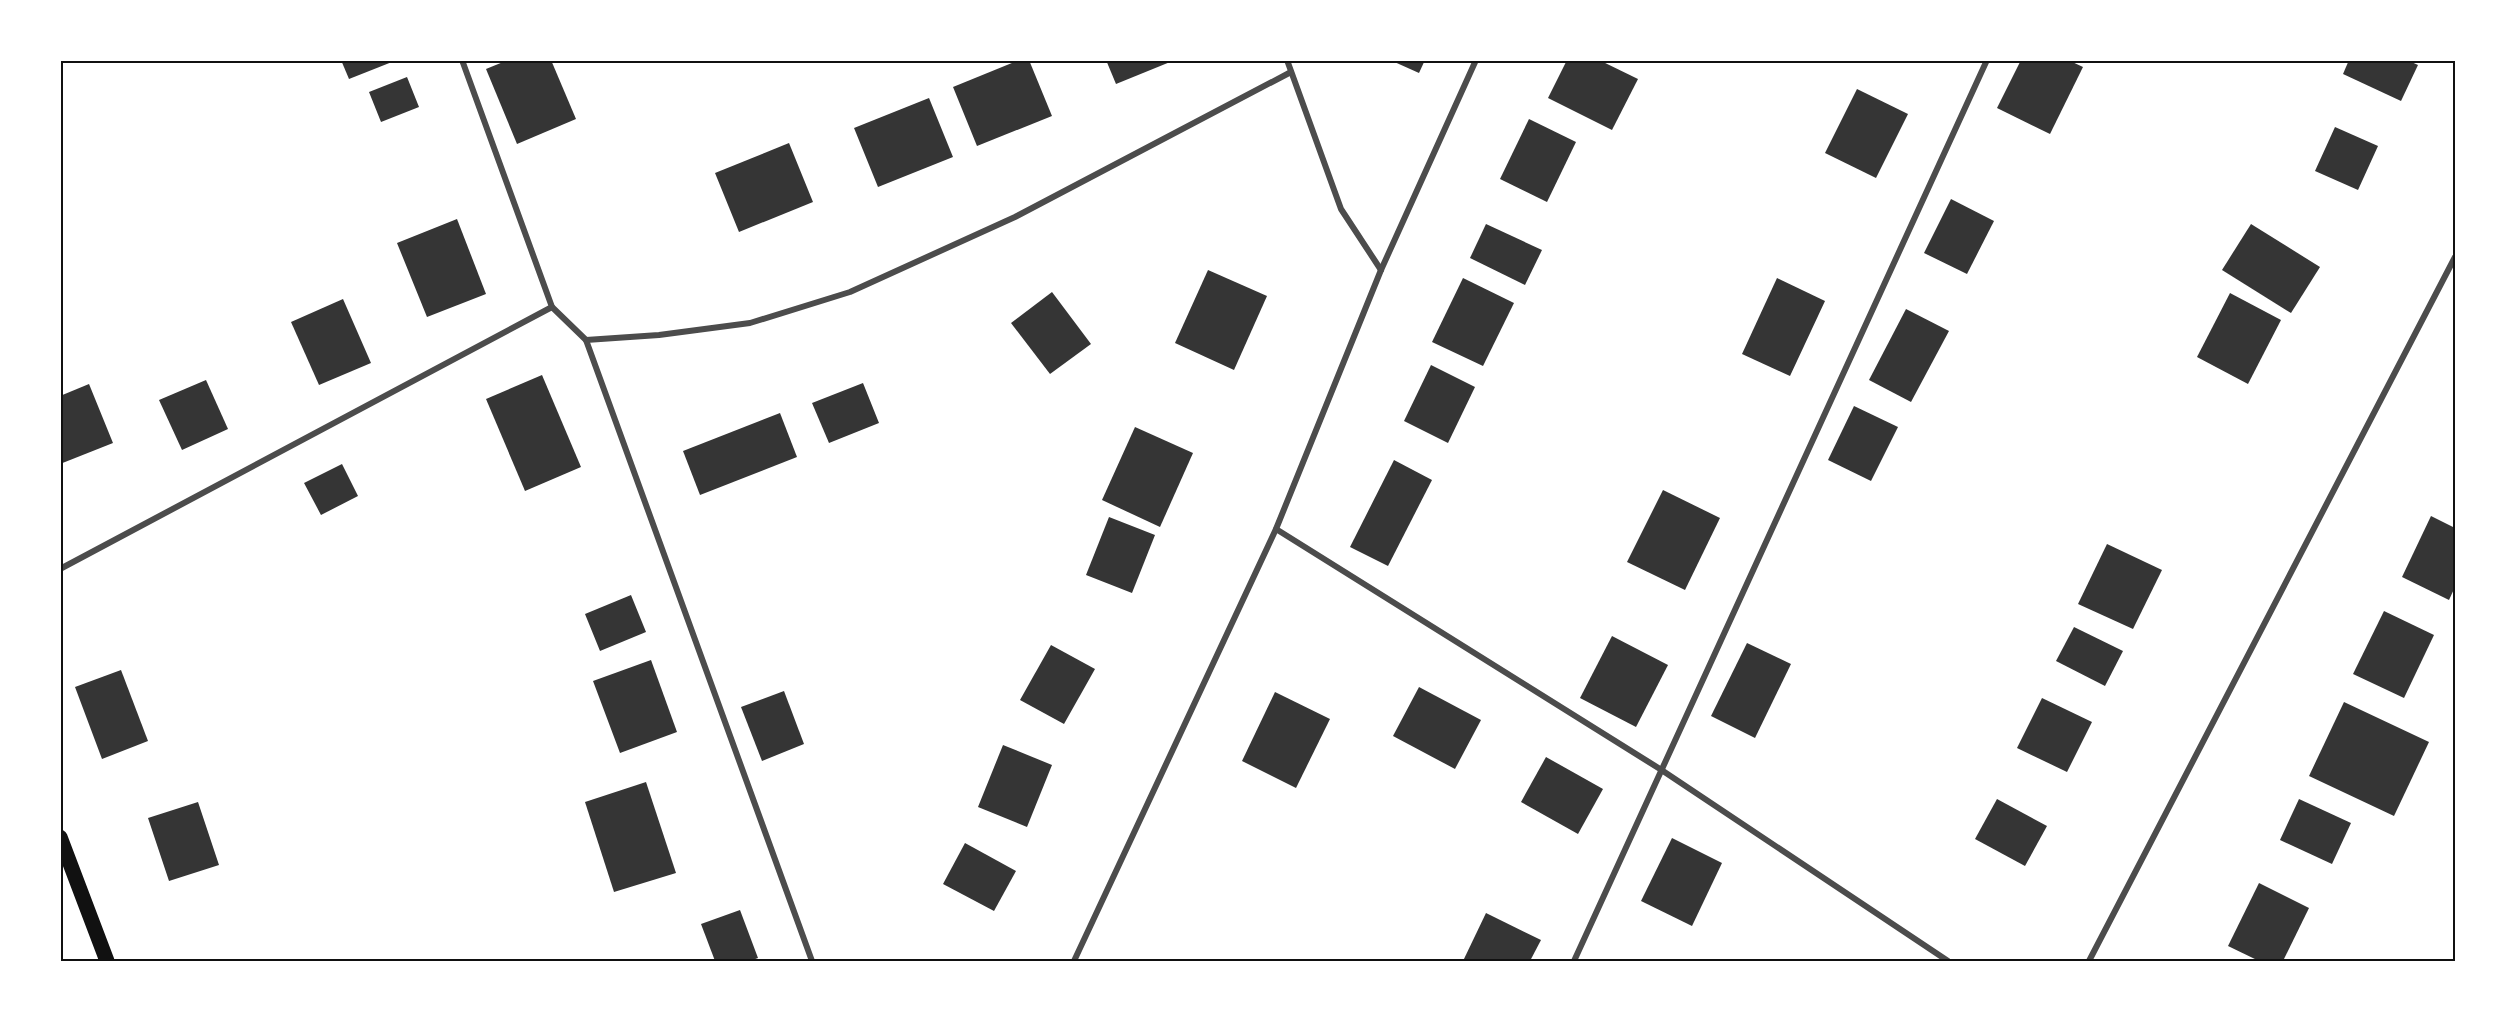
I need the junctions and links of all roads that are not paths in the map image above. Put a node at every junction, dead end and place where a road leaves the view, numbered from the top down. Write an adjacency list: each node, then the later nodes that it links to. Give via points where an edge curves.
1 (462, 60): 8 (street)
2 (1287, 60): 5 (street)
3 (1476, 60): 7 (street)
4 (1987, 60): 12 (street)
5 (1291, 72): 7 (street, via 1341,209); 9 (street, via 1016,218 850,292 750,323)
6 (2455, 257): 19 (street)
7 (1381, 270): 10 (street)
8 (552, 307): 9 (street); 11 (street)
9 (586, 340): 15 (street)
10 (1276, 529): 12 (street); 16 (street)
11 (60, 568)
12 (1660, 770): 17 (street); 18 (street)
13 (60, 837): 14 (main road)
14 (107, 961)
15 (812, 961)
16 (1074, 961)
17 (1574, 961)
18 (1948, 961)
19 (2089, 961)

